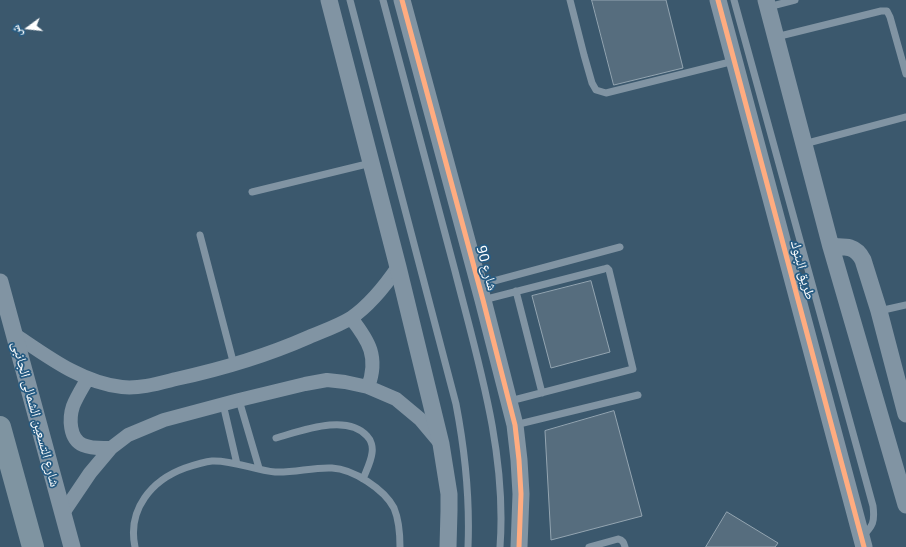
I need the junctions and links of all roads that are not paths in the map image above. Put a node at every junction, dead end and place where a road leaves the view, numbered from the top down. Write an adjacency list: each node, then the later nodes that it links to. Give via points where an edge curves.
1 (328, 0): 15 (street)
2 (350, 0): 53 (lane, via 456,404 469,503)
3 (383, 0): 54 (lane, via 487,397 498,467)
4 (402, 0): 23 (street, شارع 90)
5 (570, 0): 11 (lane, via 596,90 606,93)
6 (718, 0): 11 (street, طريق البنوك)
7 (734, 0): 47 (lane, via 873,506 873,523)
8 (795, 0): 9 (lane)
9 (767, 4): 10 (street)
10 (776, 37): 12 (lane, via 887,11); 14 (street)
11 (734, 61): 47 (street, طريق البنوك)
12 (906, 74)
13 (906, 117): 14 (lane)
14 (804, 144): 19 (street)
15 (371, 163): 16 (lane); 20 (street)
16 (252, 192)
17 (200, 235): 28 (lane)
18 (620, 247): 23 (lane)
19 (831, 247): 25 (street, via 848,246 860,255); 45 (street)
20 (398, 267): 26 (street, via 370,302); 40 (street)
21 (0, 282): 27 (street, شارع التسعين الشمالى الجانبى)
22 (516, 291): 23 (lane); 31 (lane); 31 (lane, via 604,268 609,270 633,369)
23 (481, 292): 34 (street, شارع 90)
24 (906, 305): 25 (lane)
25 (879, 311): 36 (street)
26 (351, 318): 28 (street, via 295,343); 30 (street, via 370,346 373,374)
27 (14, 334): 29 (street, via 48,357); 46 (street, شارع التسعين الشمالى الجانبى)
28 (234, 365): 29 (street, via 159,383 124,388)
29 (88, 378): 41 (street, via 74,405 70,417 71,428 74,437 81,444)
30 (368, 387): 33 (street, via 326,380); 40 (street, via 396,399 420,419)
31 (542, 393): 34 (lane)
32 (638, 395): 37 (lane)
33 (239, 400): 35 (street); 43 (lane)
34 (510, 401): 37 (street, شارع 90)
35 (223, 404): 41 (street, via 164,420 128,435); 42 (lane)
36 (906, 414)
37 (515, 426): 55 (street, شارع 90, via 521,494)
38 (0, 427): 48 (main road)
39 (276, 438): 44 (lane, via 332,425 355,427 370,438 372,445 372,453)
40 (442, 444): 52 (street, via 450,510)
41 (111, 448): 46 (street, via 90,473)
42 (237, 464): 43 (lane); 50 (lane, via 203,462 160,481 151,489 138,509 133,532)
43 (259, 468): 44 (lane, via 286,472 333,468)
44 (363, 479): 51 (lane, via 382,493 394,508)
45 (906, 505)
46 (63, 513): 49 (street, شارع التسعين الشمالى الجانبى)
47 (863, 542)
48 (33, 547)
49 (72, 547)
50 (135, 547)
51 (400, 547)
52 (448, 547)
53 (468, 547)
54 (500, 547)
55 (520, 547)
56 (589, 547): 57 (lane, via 618,539)
57 (625, 547)

